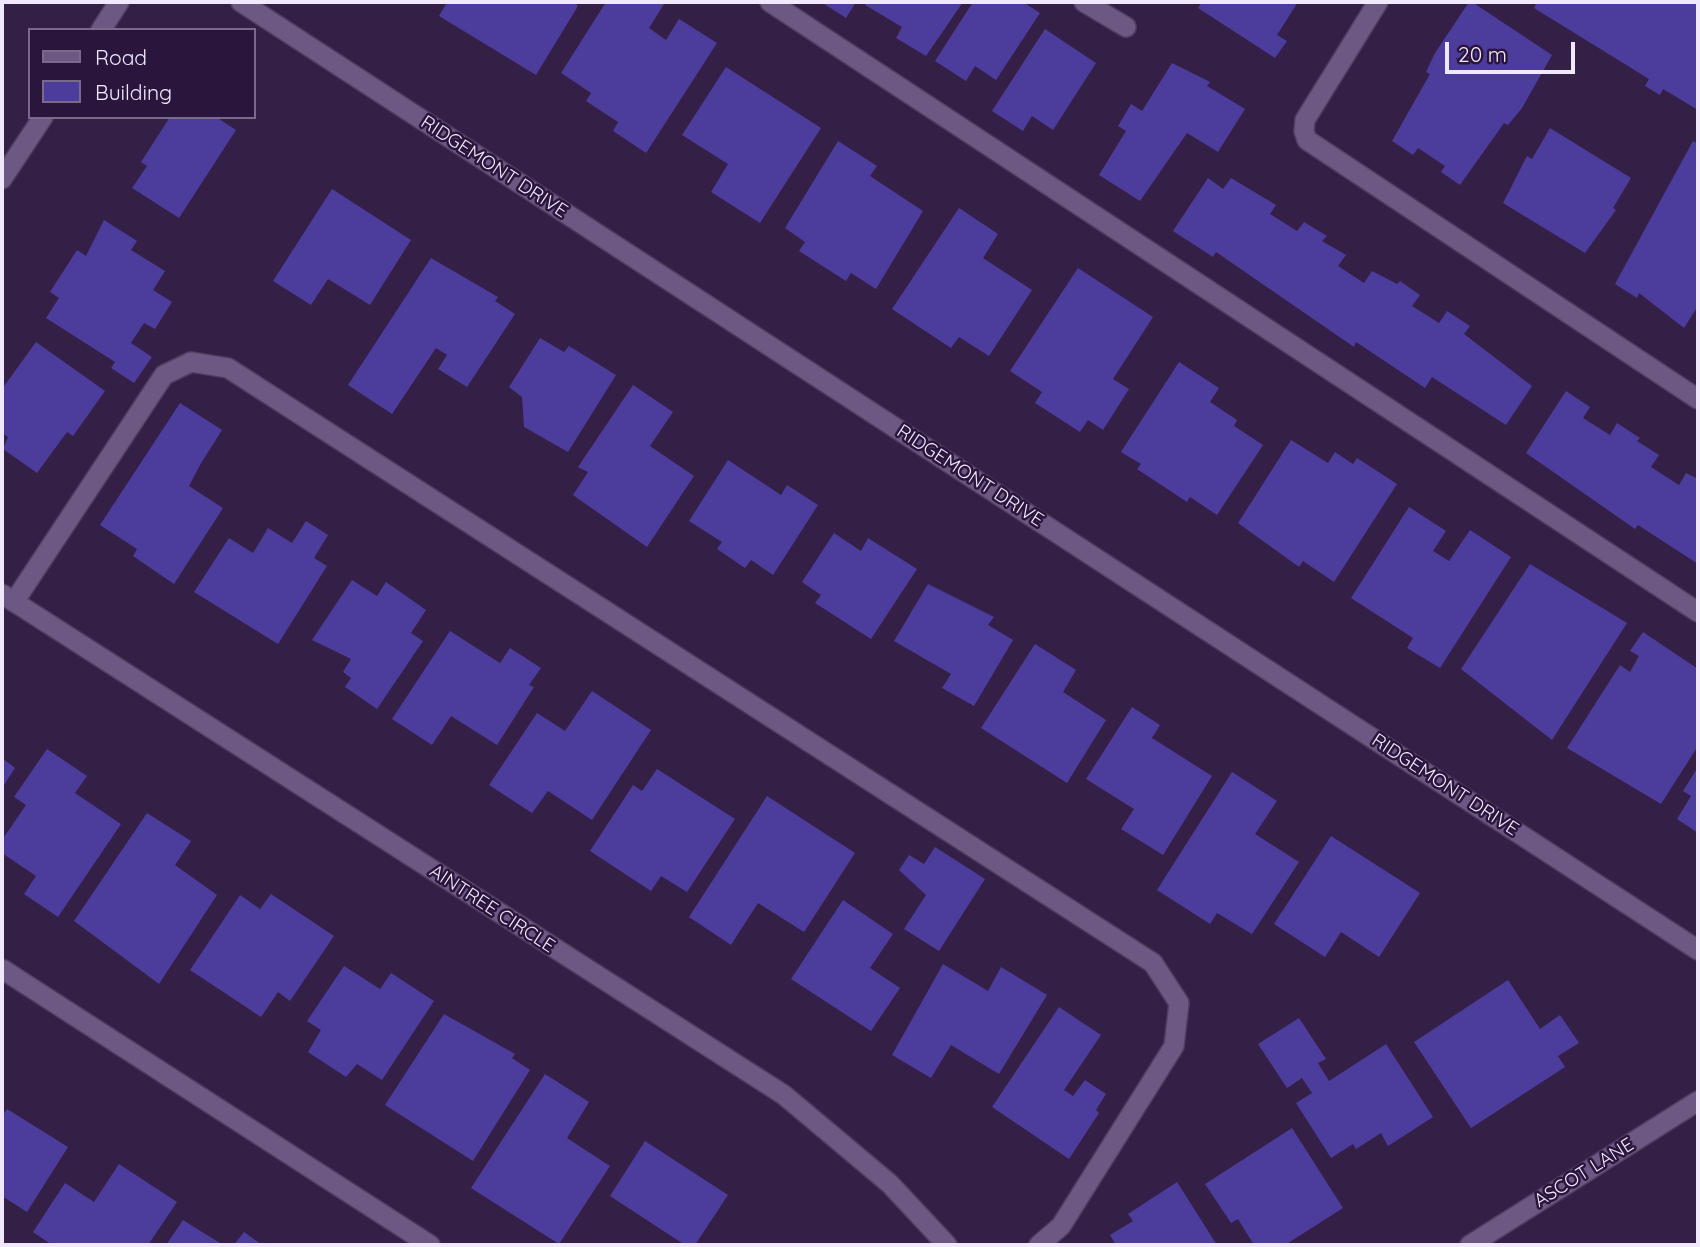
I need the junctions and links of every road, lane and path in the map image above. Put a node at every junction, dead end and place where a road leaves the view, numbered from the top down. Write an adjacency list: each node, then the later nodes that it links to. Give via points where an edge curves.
1 (120, 2): 7 (street)
2 (241, 2): 13 (street, RIDGEMONT DRIVE)
3 (770, 2): 12 (street)
4 (1084, 2): 6 (street)
5 (1378, 2): 10 (street, via 1305,120 1307,140)
6 (1126, 27)
7 (102, 28)
8 (42, 119): 9 (street)
9 (2, 179)
10 (1698, 399)
11 (8, 598): 17 (street, AINTREE CIRCLE, via 784,1095 890,1184); 18 (street, via 164,374 191,362 228,368 1153,963 1179,1003 1174,1046 1060,1226)
12 (1698, 612)
13 (1698, 950)
14 (2, 969): 16 (street)
15 (1698, 1101): 19 (street, ASCOT LANE)
16 (430, 1245)
17 (947, 1245)
18 (1040, 1245)
19 (1471, 1245)

